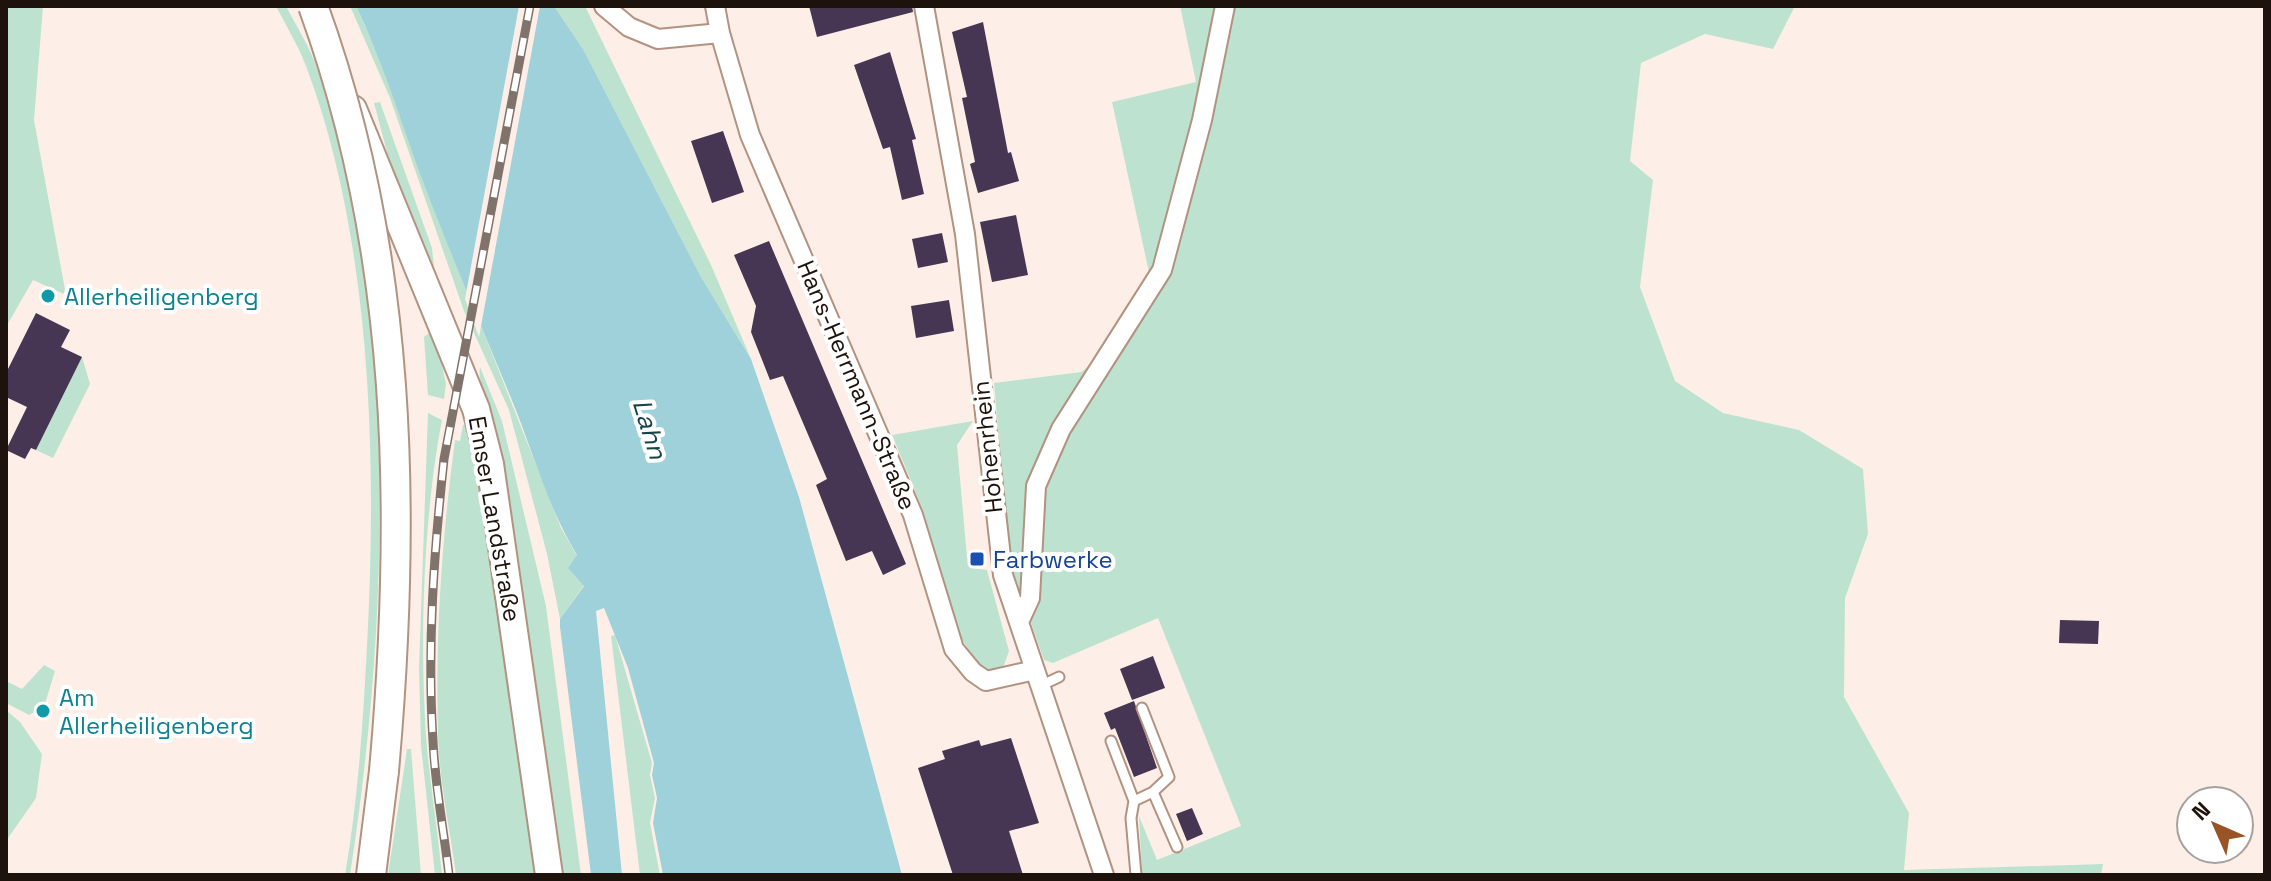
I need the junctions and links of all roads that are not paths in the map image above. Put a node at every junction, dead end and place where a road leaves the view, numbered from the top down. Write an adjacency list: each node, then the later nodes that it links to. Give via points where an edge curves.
1 (300, 6): 17 (street, Emser Landstraße, via 360,124 476,409 490,464)
2 (313, 6): 16 (main road, bridge, via 371,214 395,399 397,600)
3 (604, 6): 7 (street, via 629,27 658,39)
4 (715, 6): 7 (street, Hans-Herrmann-Straße)
5 (924, 6): 8 (street, Hohenrhein, via 965,234 1003,575)
6 (1225, 6): 8 (street, via 1202,120 1162,270 1061,429 1036,486 1030,598)
7 (720, 33): 10 (street, Hans-Herrmann-Straße, via 750,135 913,515 954,649 986,681)
8 (1019, 622): 10 (street, Hohenrhein)
9 (1059, 677): 10 (lane)
10 (1038, 678): 18 (street, Hohenrhein)
11 (1142, 708): 13 (lane, via 1169,777)
12 (1111, 741): 14 (lane)
13 (1153, 792): 14 (lane); 15 (lane)
14 (1134, 801): 19 (lane)
15 (1177, 847)
16 (371, 875)
17 (549, 875)
18 (1104, 875)
19 (1136, 875)

